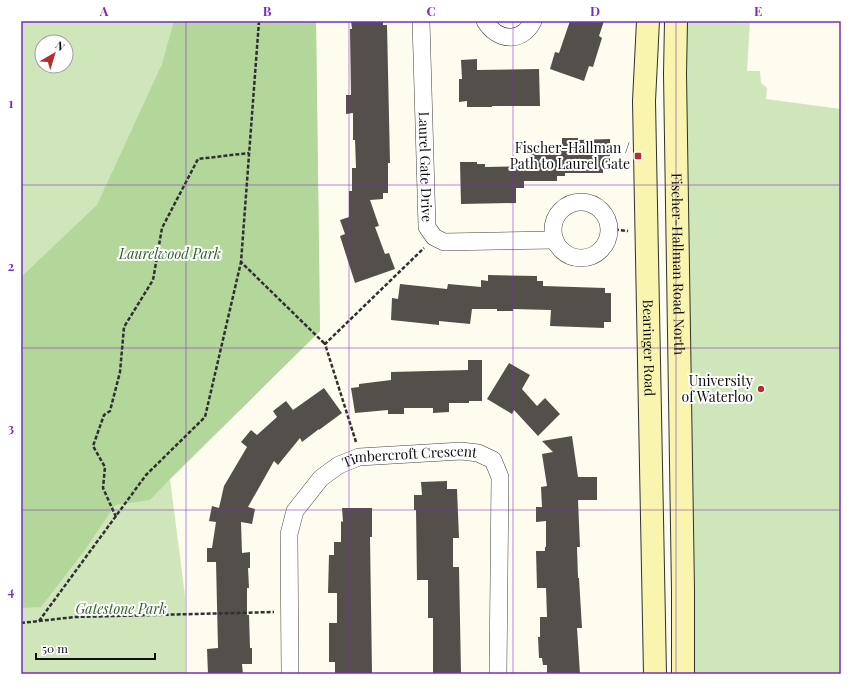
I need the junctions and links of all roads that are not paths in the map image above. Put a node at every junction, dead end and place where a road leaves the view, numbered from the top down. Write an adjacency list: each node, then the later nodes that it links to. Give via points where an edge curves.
1 (421, 21): 6 (street, Laurel Gate Drive, via 427,227 434,237 444,242)
2 (485, 21): 3 (street, via 496,34 504,37 514,37 524,32)
3 (532, 21)
4 (648, 21): 9 (main road, Bearinger Road, via 644,101)
5 (676, 21): 10 (main road, Fischer-Hallman Road North)
6 (554, 240): 6 (street, via 567,255 576,258 590,257 599,252 608,239 609,229 605,216 588,203 569,204 558,213 554,222)
7 (290, 674): 8 (street, Timbercroft Crescent, via 289,534 295,511 321,478 339,465 359,456 461,451 478,453 493,460 500,477)
8 (498, 674)
9 (655, 674)
10 (683, 674)

